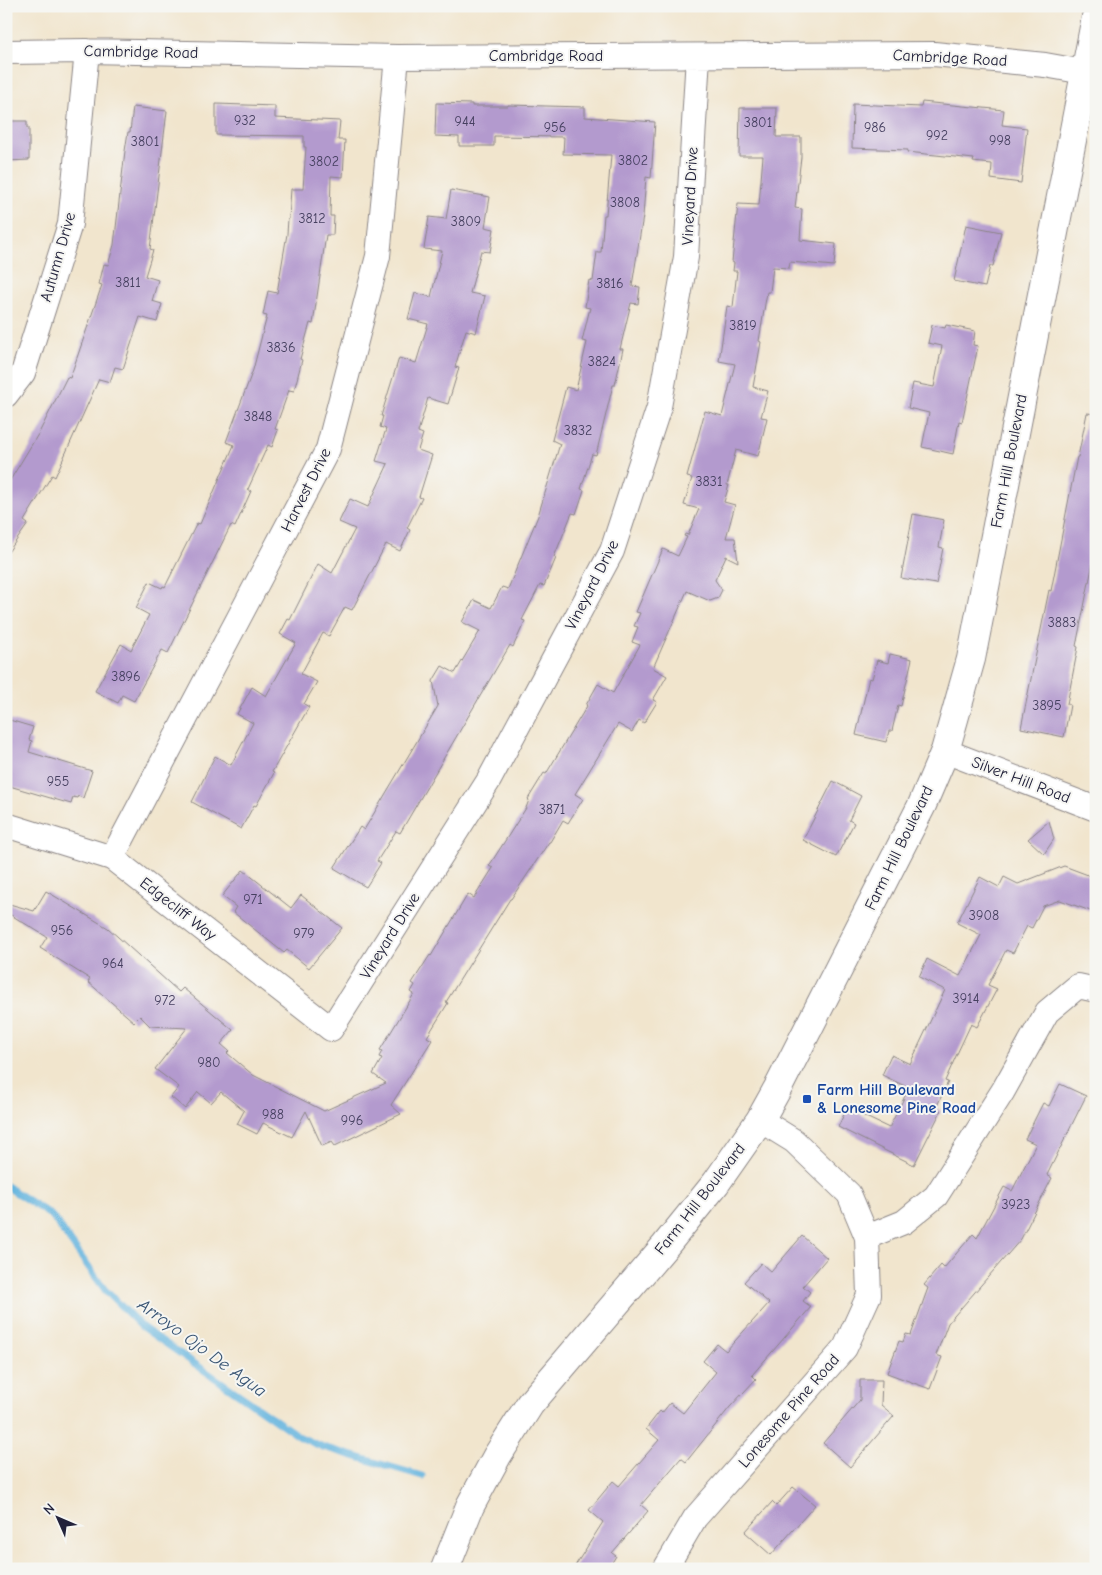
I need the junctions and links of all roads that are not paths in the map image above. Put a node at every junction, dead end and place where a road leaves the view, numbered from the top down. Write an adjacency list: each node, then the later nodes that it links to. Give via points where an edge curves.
1 (1096, 17): 6 (main road, Farm Hill Boulevard)
2 (87, 51): 3 (street, Cambridge Road); 5 (street, Cambridge Road); 7 (street, Autumn Drive, via 70,224 23,373)
3 (6, 52)
4 (698, 56): 5 (street, Cambridge Road); 6 (street, Cambridge Road, via 934,54); 13 (street, Vineyard Drive, via 686,257 659,407 612,551 489,780)
5 (397, 57): 11 (street, Harvest Drive, via 378,256 328,448)
6 (1084, 72): 8 (main road, Farm Hill Boulevard, via 970,658)
7 (6, 395)
8 (945, 751): 9 (street, Silver Hill Road); 14 (main road, Farm Hill Boulevard, via 918,812)
9 (1096, 809)
10 (6, 825): 11 (street, Edgecliff Way)
11 (112, 858): 13 (street, Edgecliff Way)
12 (1087, 988): 15 (street, via 1047,1012 1003,1091 936,1196 904,1222)
13 (331, 1029)
14 (760, 1120): 15 (street, via 794,1141 849,1194); 16 (main road, Farm Hill Boulevard, via 710,1190 530,1404 470,1506)
15 (867, 1237): 17 (street, Lonesome Pine Road, via 869,1295 845,1348 695,1518)
16 (444, 1569)
17 (665, 1569)

